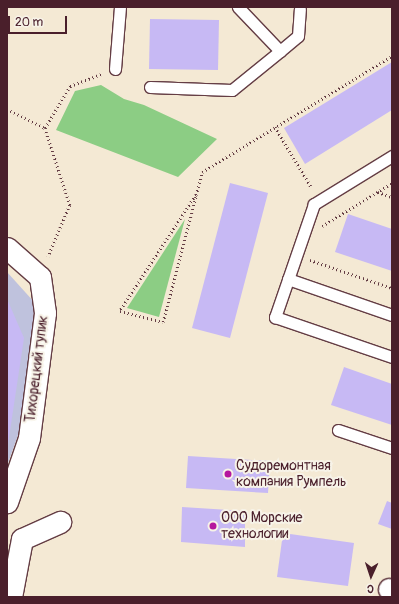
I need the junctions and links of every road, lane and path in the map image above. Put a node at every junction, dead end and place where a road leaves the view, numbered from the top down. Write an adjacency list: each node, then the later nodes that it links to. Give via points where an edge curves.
1 (120, 7): 6 (lane)
2 (238, 7): 4 (lane)
3 (300, 9): 4 (lane, via 298,36)
4 (280, 51): 7 (lane, via 232,90)
5 (392, 56): 9 (path)
6 (115, 68): 10 (path, via 70,86)
7 (150, 87)
8 (7, 109): 10 (path)
9 (275, 127): 14 (path, via 202,172); 16 (path)
10 (45, 128): 20 (path, via 70,205)
11 (392, 156): 16 (lane)
12 (392, 183): 13 (path)
13 (378, 192): 15 (path); 17 (path)
14 (196, 194): 14 (path, via 163,322 120,311 124,304)
15 (392, 197)
16 (320, 200): 19 (lane, via 314,204)
17 (322, 226)
18 (7, 248): 20 (street)
19 (296, 255): 21 (lane); 22 (path)
20 (40, 277): 27 (street, Тихорецкий тупик, via 45,313 29,438)
21 (288, 279): 23 (lane); 24 (lane, via 275,317)
22 (392, 288)
23 (392, 315)
24 (392, 357)
25 (338, 430): 26 (lane)
26 (392, 448)
27 (7, 502)
28 (60, 522): 29 (street, via 22,539)
29 (11, 597)

